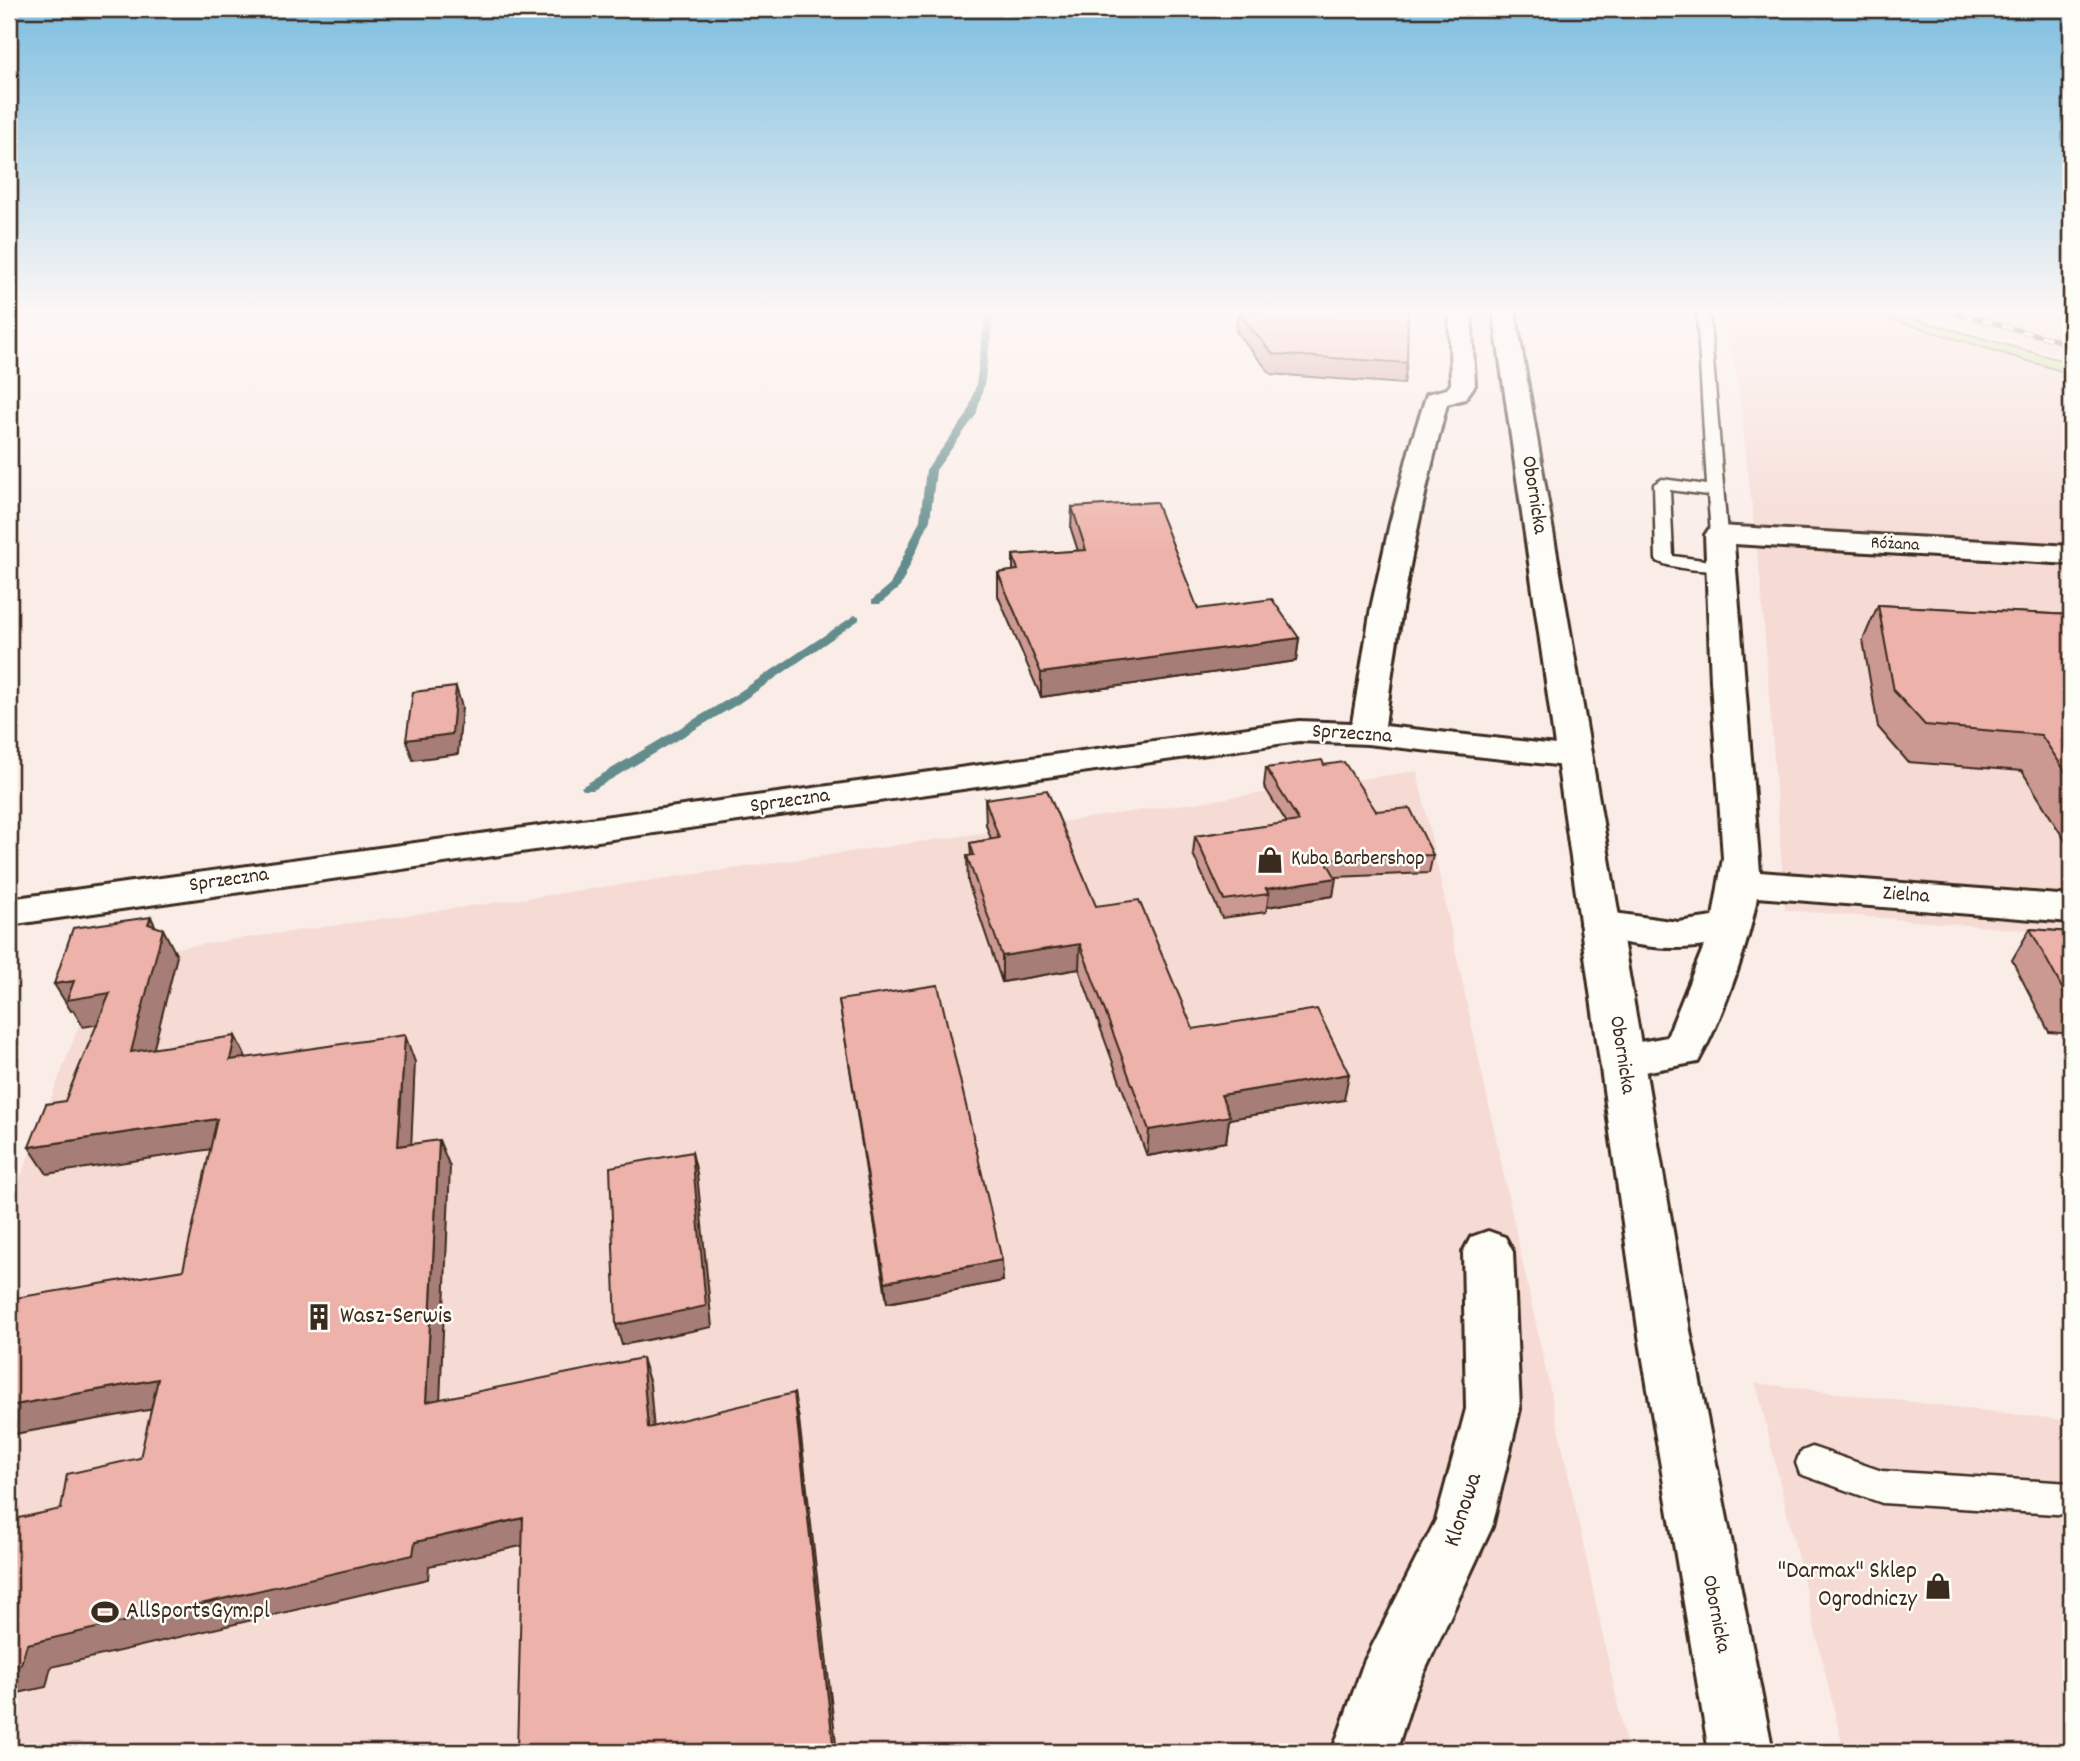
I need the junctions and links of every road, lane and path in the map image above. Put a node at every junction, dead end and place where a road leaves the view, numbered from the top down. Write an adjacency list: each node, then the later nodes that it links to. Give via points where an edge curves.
1 (1457, 392): 7 (street, via 1436,399 1415,471)
2 (1518, 392): 8 (street, Obornicka)
3 (1709, 392): 4 (lane)
4 (1716, 491): 5 (lane); 5 (lane, via 1662,484 1665,560)
5 (1719, 551): 6 (street, Różana); 9 (street)
6 (2071, 555)
7 (1367, 734): 8 (street, Sprzeczna); 11 (street, Sprzeczna, via 1299,731)
8 (1574, 757): 12 (street, Obornicka)
9 (1742, 883): 10 (street, Zielna); 13 (street)
10 (2071, 909)
11 (9, 912)
12 (1600, 924): 13 (street, via 1678,936); 14 (street, Obornicka)
13 (1731, 928): 14 (street, via 1683,1051)
14 (1622, 1060): 19 (street, Obornicka, via 1665,1336)
15 (1488, 1252): 18 (street, Klonowa, via 1493,1409 1462,1527 1386,1684)
16 (1812, 1463): 17 (lane, via 1882,1487)
17 (2071, 1499)
18 (1364, 1752)
19 (1741, 1752)

